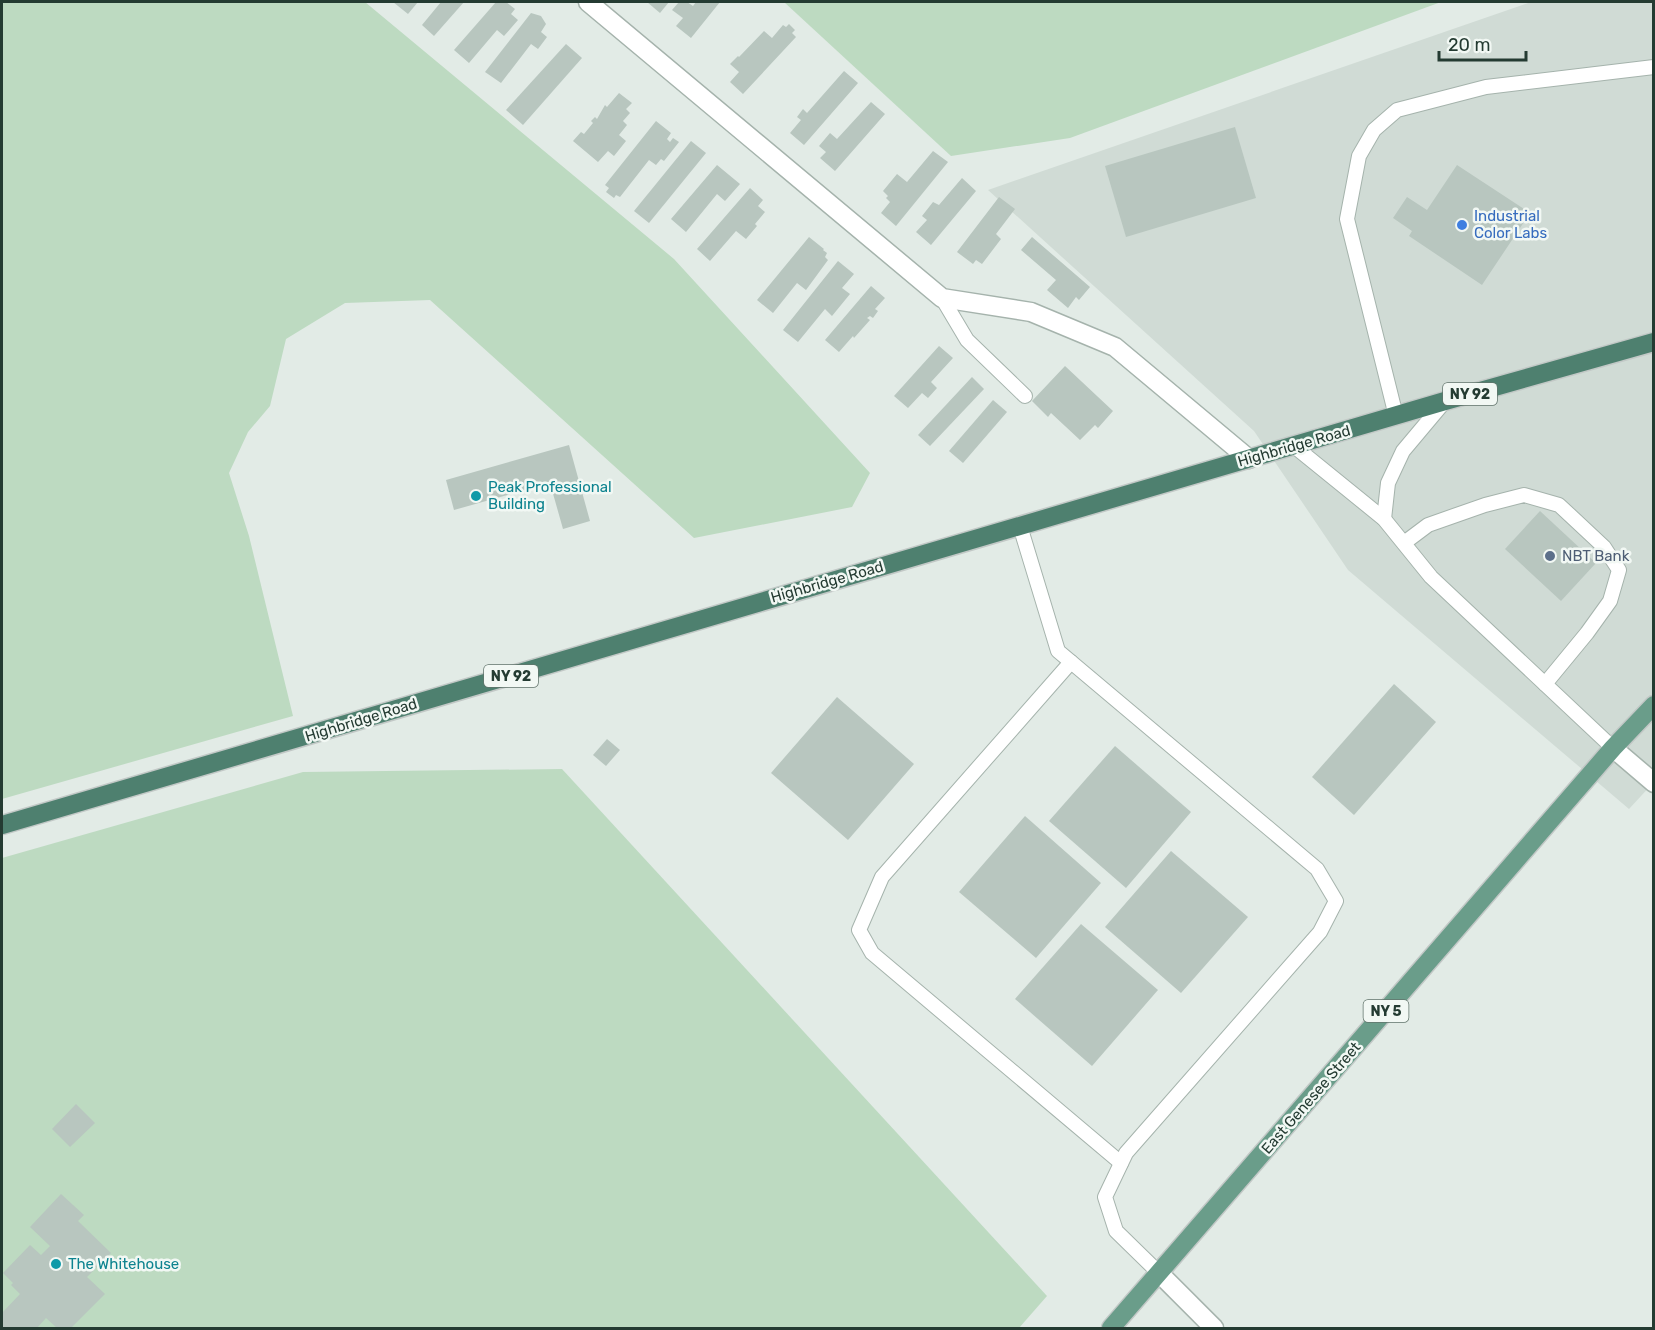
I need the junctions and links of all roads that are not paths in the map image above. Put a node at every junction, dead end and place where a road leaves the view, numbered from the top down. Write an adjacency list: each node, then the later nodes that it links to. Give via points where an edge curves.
1 (588, 2): 3 (street)
2 (1653, 67): 7 (lane, via 1486,87 1396,110 1374,130 1359,156 1347,219)
3 (942, 298): 5 (lane, via 967,340); 9 (street, via 1031,312 1115,346)
4 (1651, 345): 6 (highway, Highbridge Road / NY 92)
5 (1025, 396)
6 (1445, 401): 7 (highway, Highbridge Road / NY 92); 10 (lane, via 1403,451 1388,483)
7 (1396, 416): 8 (highway, Highbridge Road / NY 92)
8 (1294, 446): 9 (highway, Highbridge Road / NY 92); 10 (lane)
9 (1249, 459): 11 (highway, Highbridge Road / NY 92)
10 (1384, 519): 12 (lane)
11 (1020, 526): 13 (lane, via 1058,651); 18 (highway, Highbridge Road / NY 92)
12 (1404, 543): 14 (lane, via 1431,577); 14 (lane, via 1428,525 1524,495 1559,505 1604,547 1619,570 1610,601)
13 (1071, 662): 19 (lane, via 882,877 859,930 872,953); 19 (lane, via 1317,868 1336,901 1320,932)
14 (1545, 684): 16 (lane)
15 (1653, 705): 16 (main road, East Genesee Street / NY 5)
16 (1613, 748): 17 (street); 20 (main road, East Genesee Street / NY 5)
17 (1653, 783)
18 (2, 825)
19 (1121, 1163): 20 (lane, via 1105,1197 1116,1231)
20 (1159, 1273): 21 (main road, East Genesee Street / NY 5); 22 (street)
21 (1111, 1329)
22 (1214, 1329)

